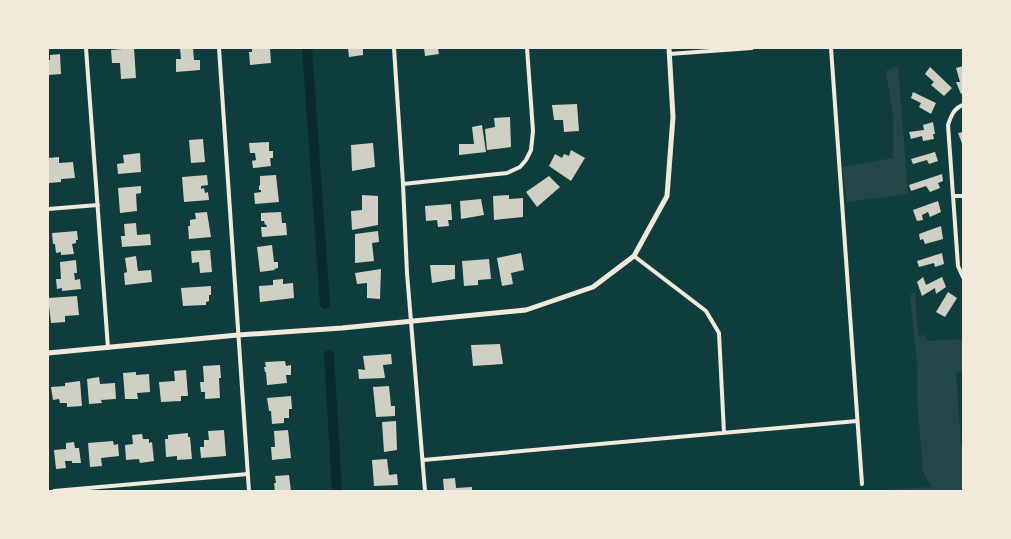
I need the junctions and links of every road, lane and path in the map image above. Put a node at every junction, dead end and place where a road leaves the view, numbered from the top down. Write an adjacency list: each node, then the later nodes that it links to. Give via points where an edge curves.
1 (86, 48): 13 (street)
2 (220, 48): 18 (street)
3 (394, 48): 10 (street)
4 (527, 48): 10 (street, via 533,131 531,150 520,167 507,173)
5 (669, 48): 8 (street)
6 (752, 48): 8 (street)
7 (831, 48): 21 (street)
8 (670, 54): 15 (street, via 673,117 667,196)
9 (963, 104): 11 (street, via 954,111 948,125)
10 (403, 184): 17 (street)
11 (954, 196): 12 (street); 16 (street, via 958,266)
12 (963, 196)
13 (98, 205): 14 (street); 19 (street)
14 (48, 210)
15 (634, 256): 17 (street, via 593,288 526,310); 22 (street, via 706,311 719,332)
16 (963, 277)
17 (411, 322): 18 (street); 23 (street)
18 (238, 335): 19 (street); 24 (street)
19 (108, 348): 20 (street)
20 (48, 353)
21 (857, 421): 22 (street); 25 (street)
22 (724, 433): 23 (street)
23 (423, 460): 28 (street)
24 (248, 474): 26 (street); 27 (street)
25 (862, 484)
26 (54, 491)
27 (249, 491)
28 (425, 491)

